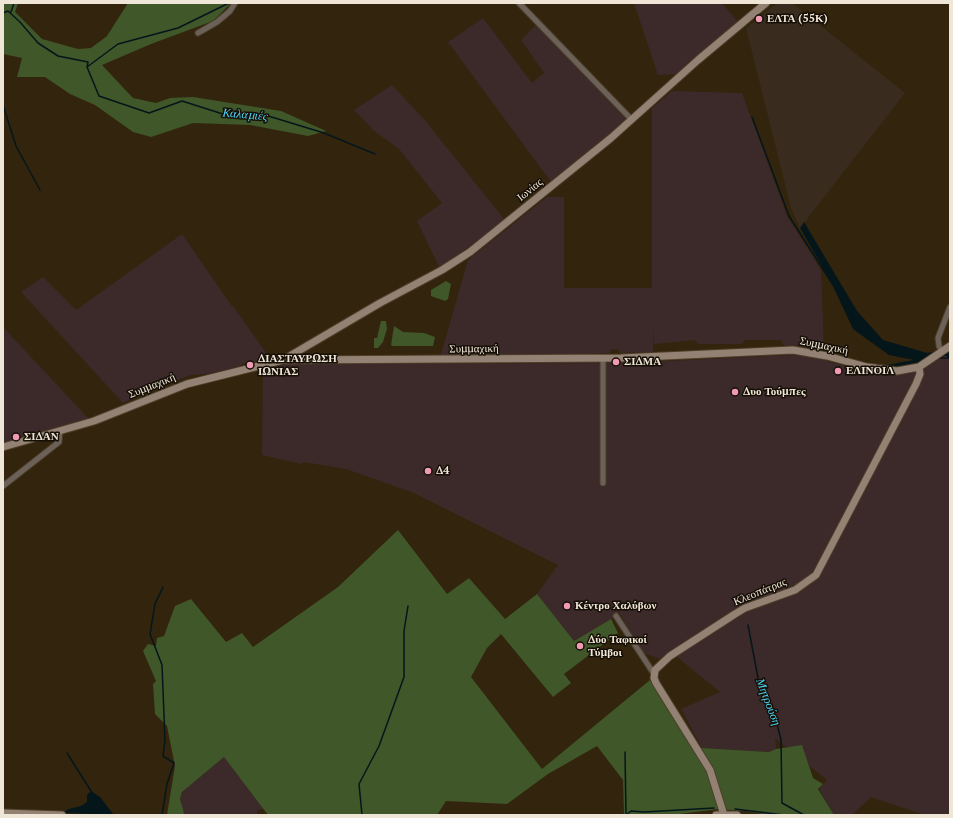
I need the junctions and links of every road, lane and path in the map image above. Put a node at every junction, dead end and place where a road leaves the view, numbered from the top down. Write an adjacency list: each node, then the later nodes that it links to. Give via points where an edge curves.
1 (235, 3): 4 (street, via 217,22)
2 (519, 3): 5 (street)
3 (766, 3): 5 (street, Ιωνίας)
4 (198, 33)
5 (632, 120): 8 (street, Ιωνίας, via 470,252)
6 (950, 307): 9 (street, via 938,338)
7 (950, 346): 9 (street, Συμμαχική)
8 (296, 352): 11 (street, Ιωνίας); 12 (street)
9 (942, 352): 13 (street, Συμμαχική)
10 (602, 359): 12 (street, Συμμαχική); 13 (street, Συμμαχική, via 793,350 886,370 901,371); 16 (street)
11 (283, 360): 12 (street, Συμμαχική); 14 (street, Συμμαχική, via 187,384 152,396 101,419)
12 (297, 362)
13 (919, 367): 19 (street, Κλεοπάτρας, via 920,374 916,384 816,575 794,590 735,614 659,664)
14 (60, 431): 15 (street, Συμμαχική); 17 (street, via 59,442)
15 (3, 447)
16 (603, 483)
17 (3, 486)
18 (616, 616): 19 (street)
19 (654, 674): 23 (street, via 656,683 710,770)
20 (3, 813): 21 (street)
21 (62, 815)
22 (716, 815): 23 (street)
23 (724, 815): 24 (street)
24 (737, 815)

